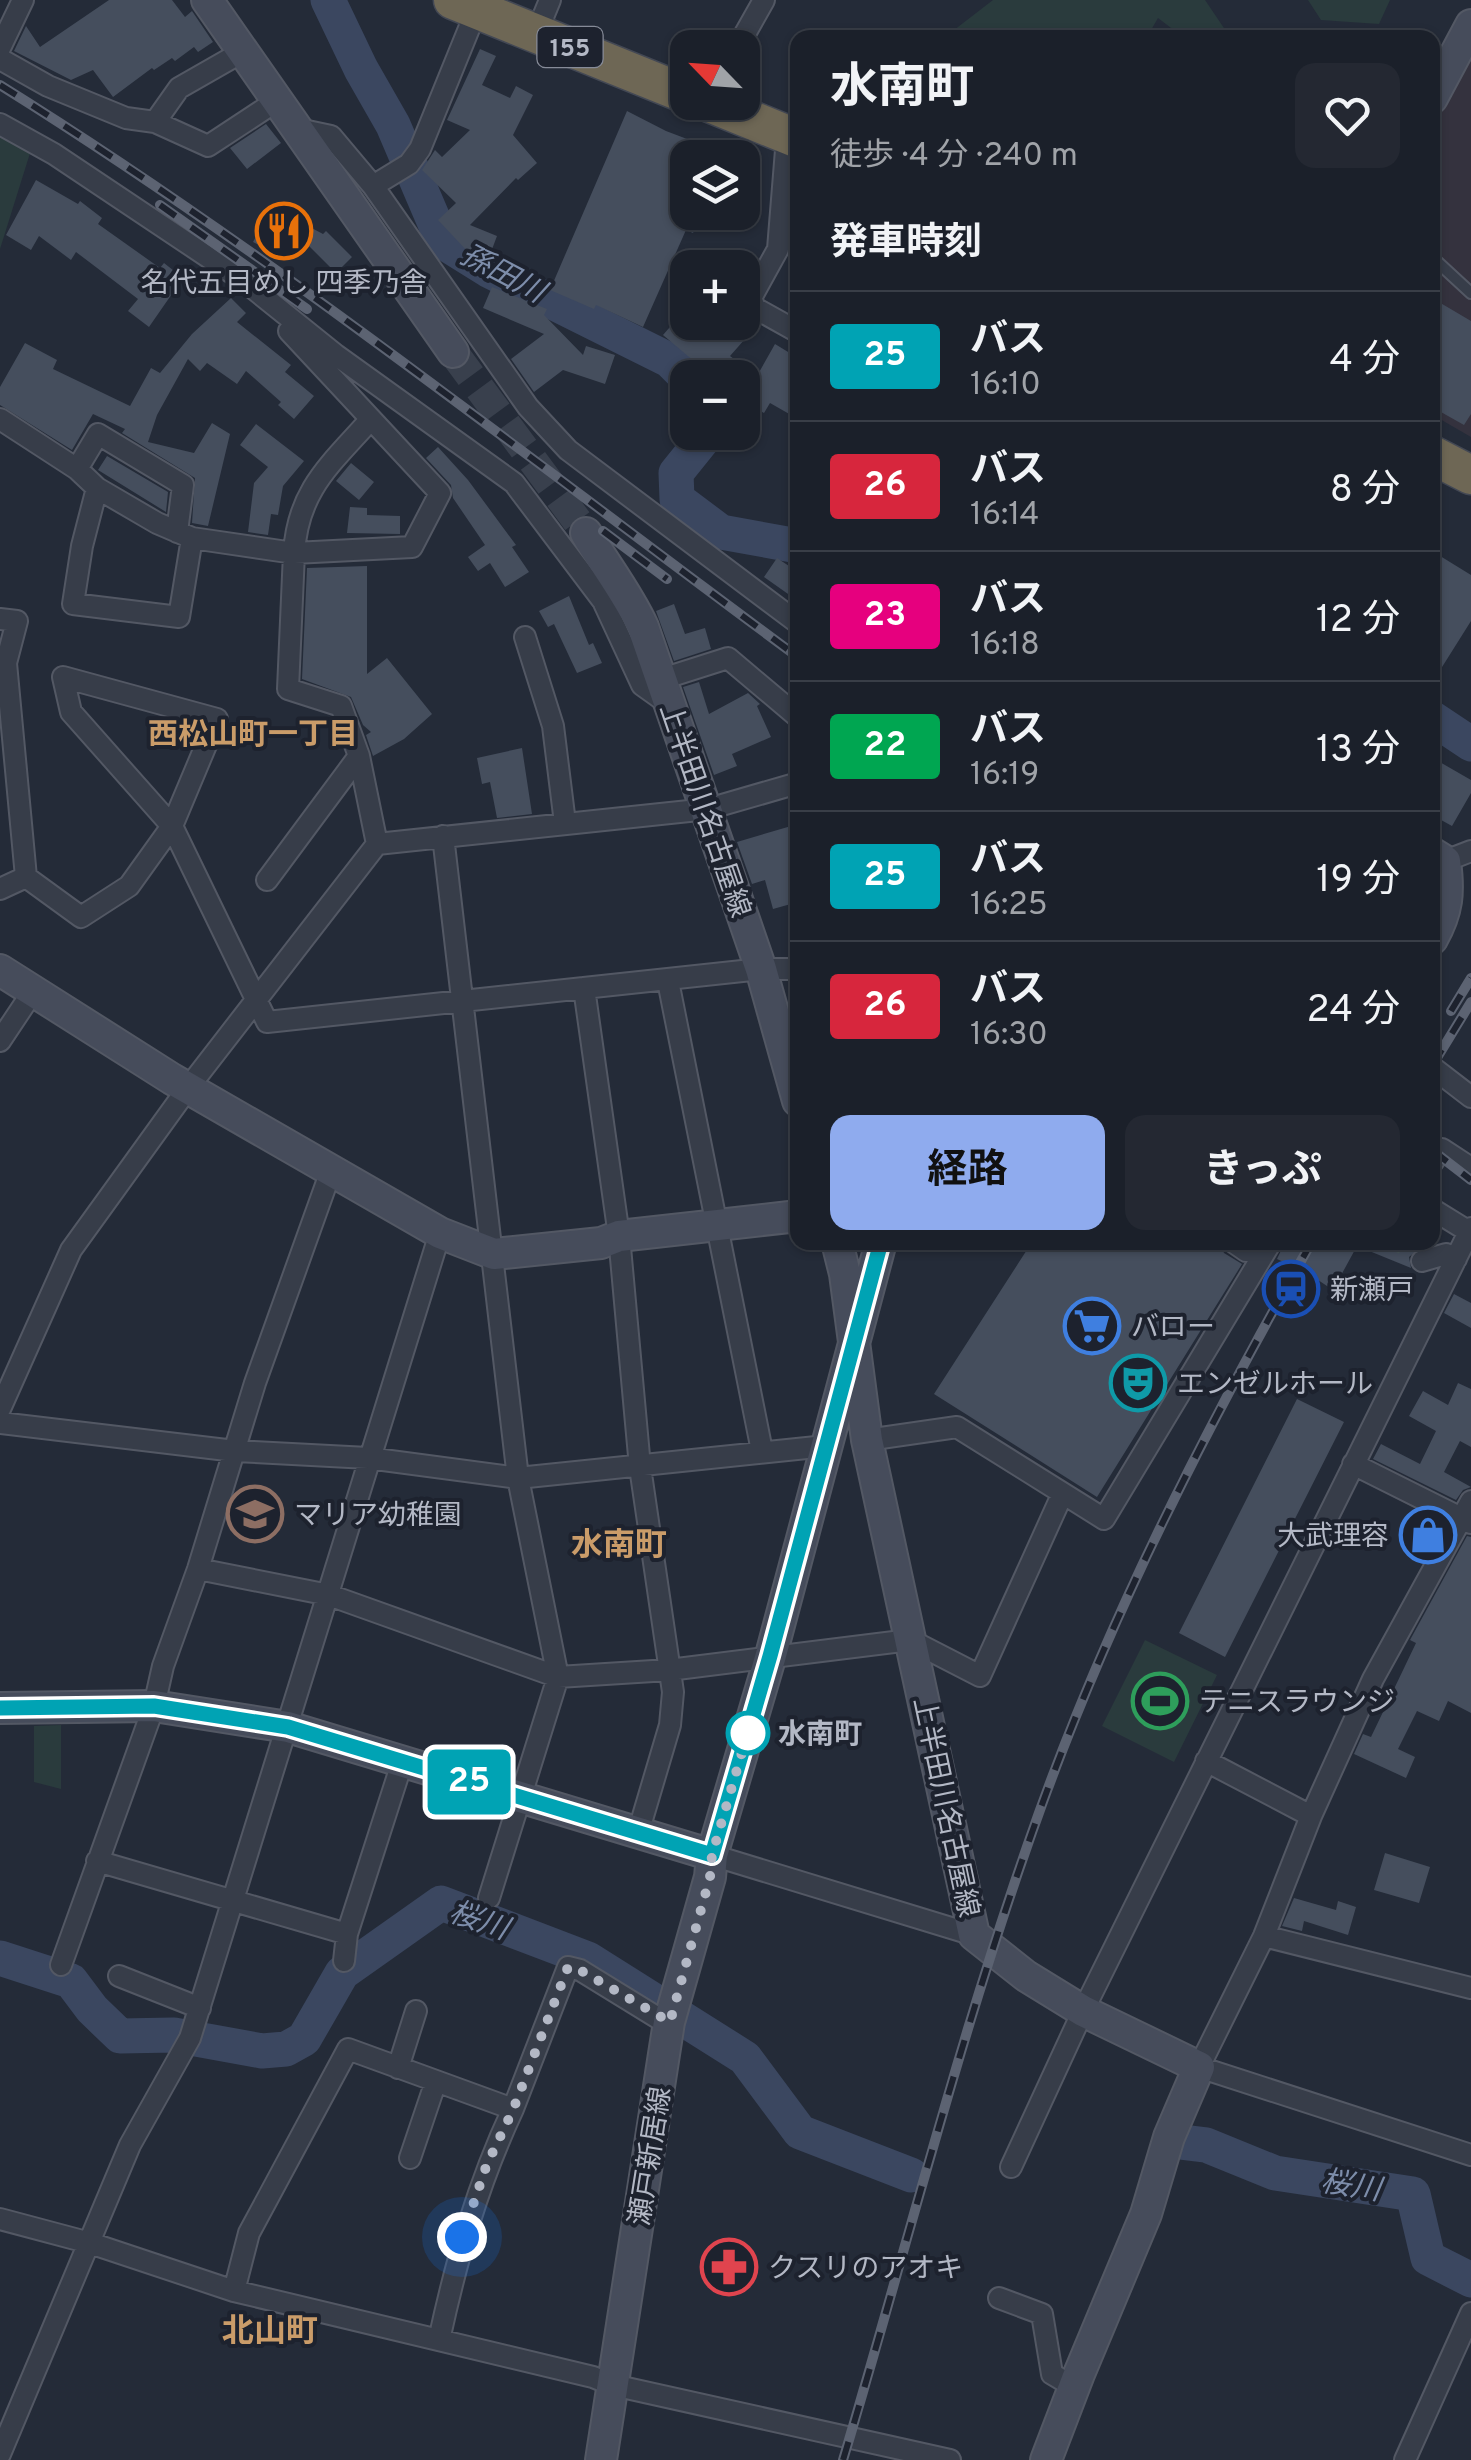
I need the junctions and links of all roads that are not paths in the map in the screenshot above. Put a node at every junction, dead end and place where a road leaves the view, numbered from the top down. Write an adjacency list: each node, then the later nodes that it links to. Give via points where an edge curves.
1 (23, 0): 8 (street)
2 (207, 0): 9 (street)
3 (764, 0): 7 (street)
4 (465, 5): 5 (highway, 155); 20 (street, via 414,156)
5 (543, 17): 11 (highway, 155)
6 (1471, 25): 12 (street)
7 (747, 30)
8 (0, 48)
9 (242, 52): 13 (street); 15 (street, via 179,88)
10 (0, 59): 15 (street, via 126,118)
11 (670, 82)
12 (1440, 83)
13 (278, 100): 15 (street, via 208,146); 17 (street)
14 (752, 120): 18 (highway, 155)
15 (155, 122)
16 (0, 124): 25 (street, via 244,281)
17 (298, 129): 20 (street, via 330,136); 24 (street)
18 (790, 136)
19 (790, 145): 23 (street, via 778,249 752,298 755,308)
20 (372, 186): 35 (street, via 528,407 568,450)
21 (1440, 264): 22 (lane)
22 (1471, 293)
23 (790, 328)
24 (453, 352)
25 (326, 358): 27 (street); 38 (street, via 514,483 603,602 642,685)
26 (0, 420): 29 (street)
27 (370, 420): 34 (street, via 312,486 296,526); 34 (street, via 440,493 412,548)
28 (1440, 458): 30 (highway)
29 (77, 469): 31 (street); 33 (street, via 98,434 183,486)
30 (1471, 475)
31 (97, 488): 33 (street); 33 (street, via 73,604 179,617)
32 (586, 532): 38 (street, 上半田川名古屋線, via 631,601)
33 (185, 535): 34 (street)
34 (294, 553): 40 (street, via 288,689 342,706)
35 (790, 616)
36 (0, 619): 48 (street, via 17,622 6,663)
37 (525, 638): 43 (street, via 553,726)
38 (666, 692): 39 (street, via 728,658); 42 (street, 上半田川名古屋線)
39 (790, 710)
40 (360, 756): 46 (street); 49 (street)
41 (790, 784): 42 (street)
42 (708, 809): 43 (street); 54 (street, 上半田川名古屋線)
43 (565, 824): 45 (street)
44 (172, 826): 44 (street, via 71,712 62,677 218,719); 48 (street, via 129,886 81,917); 58 (street)
45 (444, 836): 46 (street); 59 (street)
46 (377, 844): 58 (street)
47 (1450, 855): 51 (street, via 1450,892)
48 (26, 876): 50 (street)
49 (267, 880)
50 (0, 889)
51 (1440, 925)
52 (790, 969): 54 (street)
53 (0, 970): 57 (street)
54 (761, 970): 55 (street); 61 (street, 上半田川名古屋線)
55 (668, 981): 56 (street); 70 (street)
56 (584, 988): 59 (street); 73 (street)
57 (34, 990): 60 (street); 63 (street)
58 (255, 1000): 59 (street, via 267,1022); 63 (street)
59 (464, 1003): 77 (street)
60 (0, 1041)
61 (790, 1072)
62 (1440, 1073): 64 (street)
63 (188, 1088): 66 (street); 81 (street, via 71,1250)
64 (1471, 1097)
65 (1440, 1152): 67 (street)
66 (332, 1168): 72 (street); 86 (street)
67 (1471, 1168)
68 (1440, 1214): 71 (street)
69 (790, 1217): 70 (street)
70 (719, 1227): 73 (street); 85 (street)
71 (1470, 1231): 78 (street)
72 (440, 1232): 77 (street); 87 (street)
73 (619, 1236): 77 (street); 89 (street)
74 (838, 1250): 80 (street, 上半田川名古屋線)
75 (879, 1250): 80 (street, 瀬戸新居線)
76 (1264, 1250): 91 (street, via 1104,1519)
77 (494, 1254): 90 (street)
78 (1456, 1259): 79 (street, via 1446,1254); 88 (street)
79 (1422, 1261)
80 (855, 1340): 83 (street, 上半田川名古屋線); 84 (street, 瀬戸新居線)
81 (0, 1409)
82 (0, 1422): 86 (street)
83 (868, 1440): 91 (street, via 957,1427); 95 (street, 上半田川名古屋線)
84 (826, 1446): 85 (street); 96 (street, 瀬戸新居線)
85 (762, 1451): 89 (street)
86 (234, 1452): 87 (street); 93 (street)
87 (368, 1458): 90 (street); 94 (street)
88 (1353, 1464): 92 (street); 102 (street)
89 (640, 1466): 90 (street); 97 (street)
90 (518, 1478): 98 (street)
91 (1062, 1495): 95 (street, via 980,1676)
92 (1468, 1514): 105 (street, via 1373,1679)
93 (198, 1569): 94 (street); 99 (street)
94 (329, 1595): 98 (street); 101 (street)
95 (910, 1640): 96 (street); 112 (street, 上半田川名古屋線)
96 (770, 1656): 97 (street); 107 (street, 瀬戸新居線)
97 (670, 1670): 98 (street); 106 (street, via 670,1724)
98 (558, 1677): 104 (street)
99 (154, 1706): 100 (street); 101 (street); 108 (street)
100 (0, 1708)
101 (288, 1727): 103 (street); 110 (street)
102 (1206, 1761): 105 (street); 120 (street)
103 (402, 1763): 104 (street); 111 (street)
104 (520, 1796): 106 (street); 109 (street)
105 (1311, 1816): 113 (street)
106 (638, 1833): 107 (street)
107 (712, 1855): 112 (street); 121 (street, 瀬戸新居線)
108 (97, 1860): 110 (street); 115 (street)
109 (489, 1898)
110 (234, 1900): 111 (street); 118 (street)
111 (347, 1934): 114 (street)
112 (974, 1935): 120 (street, 上半田川名古屋線)
113 (1264, 1936): 117 (street); 123 (street)
114 (344, 1961)
115 (61, 1965)
116 (119, 1976): 118 (street)
117 (1471, 1988)
118 (200, 2008): 130 (street, via 130,2145)
119 (416, 2011): 122 (street)
120 (1083, 2011): 123 (street, 上半田川名古屋線); 128 (street)
121 (670, 2022): 125 (street, via 568,1967); 135 (street, 瀬戸新居線)
122 (398, 2068): 124 (street); 131 (street, via 348,2049 249,2233)
123 (1199, 2068): 126 (street); 136 (street)
124 (436, 2081): 125 (street); 127 (street)
125 (513, 2110): 134 (street, via 462,2237)
126 (1471, 2155)
127 (410, 2158)
128 (1011, 2167)
129 (0, 2218): 130 (street)
130 (90, 2243): 131 (street); 137 (street)
131 (234, 2290): 134 (street)
132 (998, 2298): 136 (street, via 1042,2314 1052,2374)
133 (1471, 2313): 141 (street)
134 (439, 2340): 135 (street)
135 (613, 2385): 138 (street, 瀬戸新居線); 139 (street)
136 (1074, 2387): 140 (street)
137 (0, 2454)
138 (602, 2460)
139 (950, 2460)
140 (1046, 2460)
141 (1406, 2460)

